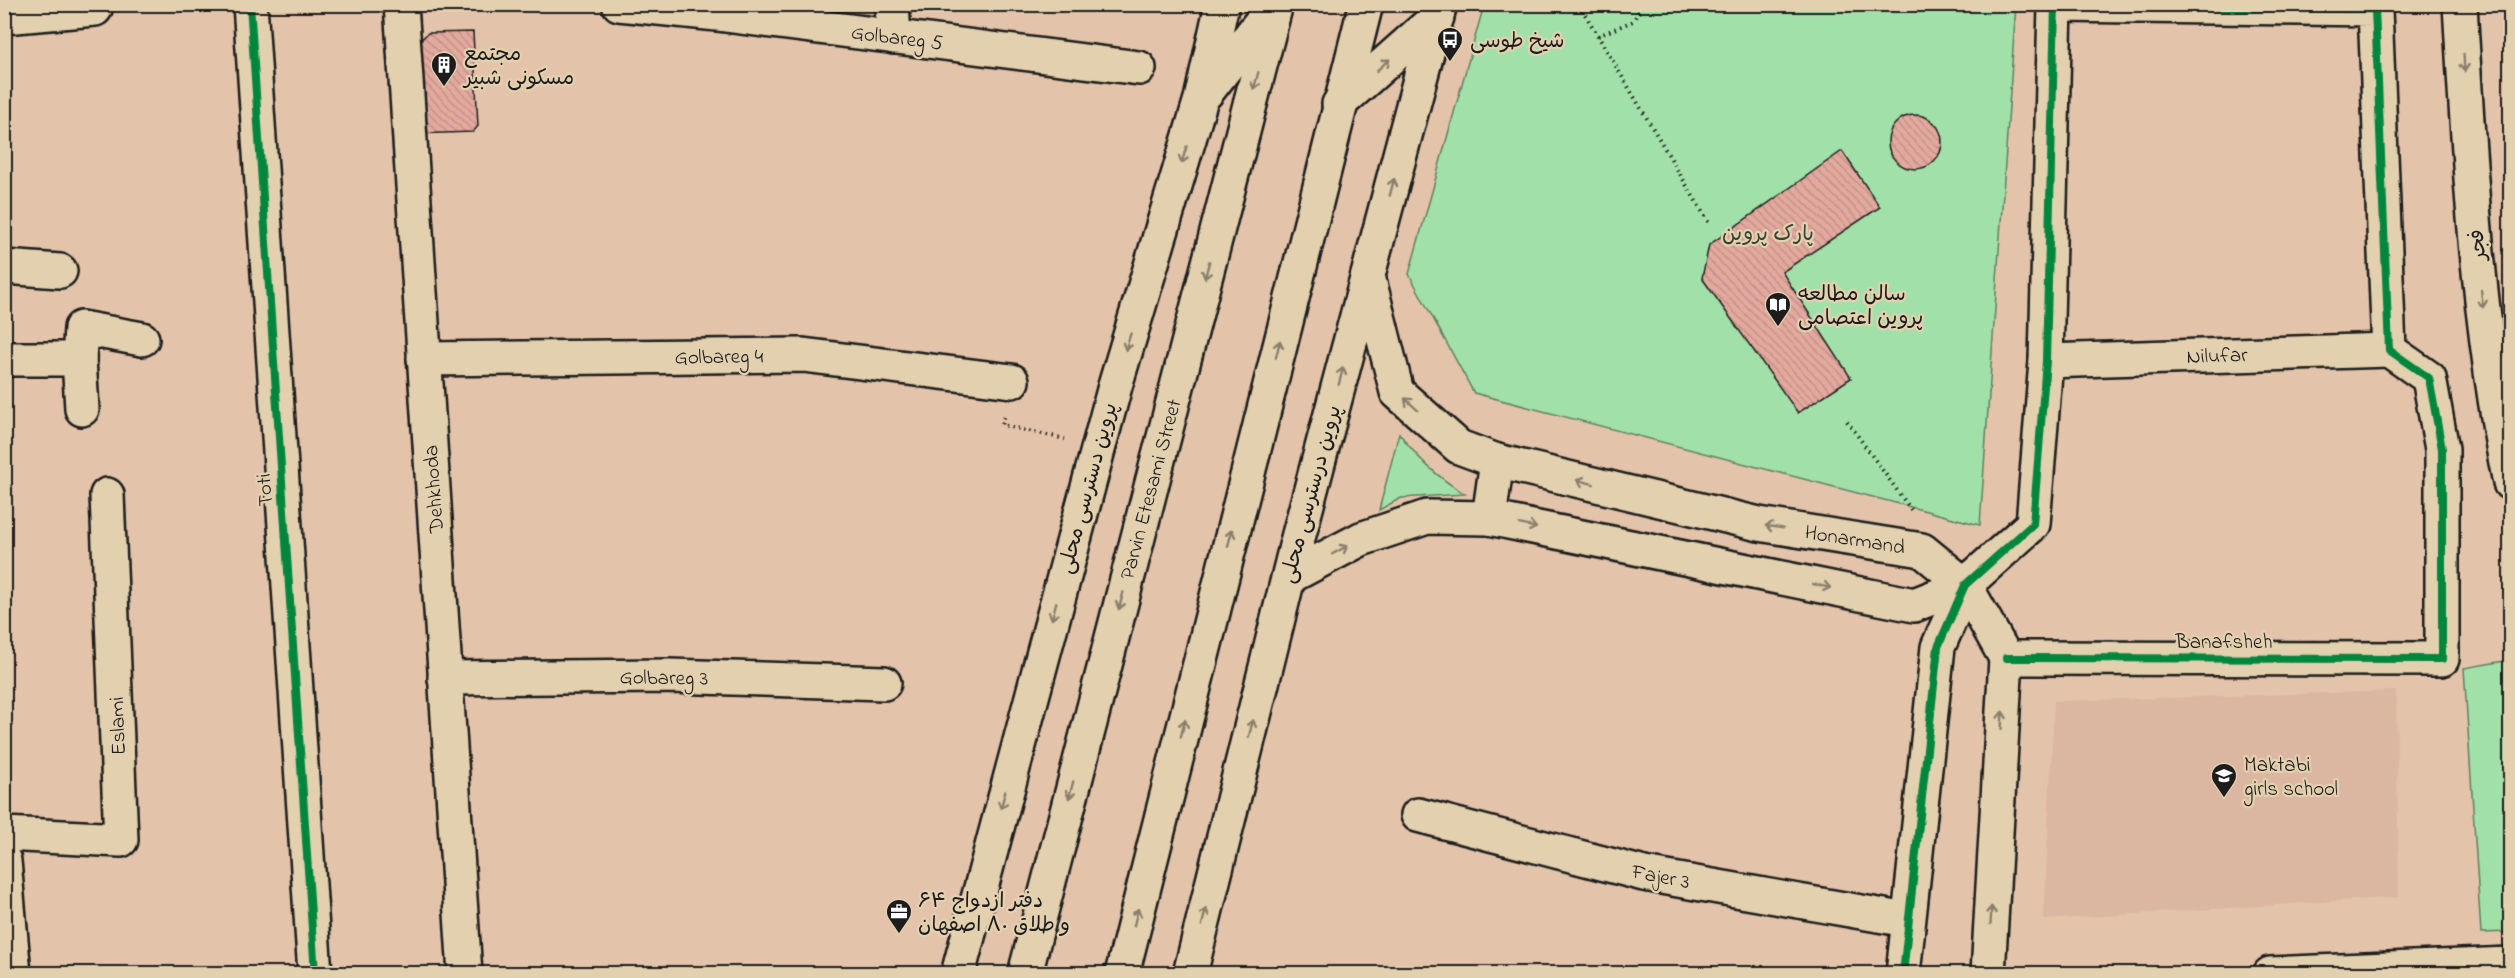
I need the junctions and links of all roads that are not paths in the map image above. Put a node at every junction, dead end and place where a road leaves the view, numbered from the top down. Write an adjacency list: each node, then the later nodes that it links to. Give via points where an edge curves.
1 (250, 4): 44 (street, Toti)
2 (401, 4): 23 (street, Dehkhoda)
3 (619, 4): 10 (street, Golbareg 5)
4 (892, 4): 14 (street)
5 (1222, 4): 16 (street, پروین دسترسی محلی)
6 (1276, 4): 16 (street); 47 (street, Parvin Etesami Street, one-way to 47)
7 (1366, 4): 17 (street)
8 (2055, 4): 22 (street, via 2375,9); 26 (street)
9 (2460, 4): 30 (street, فجر, one-way to 30, via 2482,298 2495,407)
10 (626, 5): 14 (street, Golbareg 5)
11 (95, 9): 13 (street)
12 (1436, 9): 17 (street, one-way to 12); 20 (street, پروین درسترسی محلی, one-way to 12)
13 (4, 17)
14 (894, 37): 15 (street, Golbareg 5)
15 (1139, 68)
16 (1201, 99): 46 (street, پروین دسترسی محلی, one-way to 46, via 1098,447)
17 (1339, 104): 48 (street, one-way to 17)
18 (4, 267): 19 (street)
19 (60, 272)
20 (1368, 276): 29 (street, Honarmand, one-way to 20, via 1459,447 1397,392); 33 (street, پروین درسترسی محلی, one-way to 20)
21 (142, 339): 25 (street, via 81,328)
22 (2389, 350): 26 (street, Nilufar); 35 (street, Banafsheh, via 2428,378 2442,449 2442,659)
23 (424, 358): 27 (street, Golbareg 4, via 803,355); 36 (street, Dehkhoda)
24 (4, 359): 25 (street)
25 (79, 359): 28 (street)
26 (2046, 361): 34 (street, via 2033,524)
27 (1012, 381)
28 (82, 409)
29 (1497, 461): 32 (street); 34 (street, Honarmand, one-way to 29, via 1922,550 1759,524)
30 (2511, 483)
31 (107, 495): 39 (street, Eslami, via 121,840)
32 (1489, 518): 33 (street, one-way to 32, via 1361,539 1427,517); 34 (street, one-way to 34, via 1914,605)
33 (1289, 577): 49 (street, پروین درسترسی محلی, one-way to 33)
34 (1965, 585): 35 (street); 41 (street, via 1938,647)
35 (2006, 658): 51 (street, one-way to 35)
36 (445, 678): 37 (street, Golbareg 3, via 669,676); 45 (street, Dehkhoda)
37 (884, 683)
38 (1418, 815): 41 (street, Fajer 3, via 1644,874)
39 (4, 834)
40 (4, 861): 43 (street)
41 (1907, 920): 50 (street)
42 (2511, 964): 52 (street)
43 (14, 974)
44 (315, 974)
45 (465, 974)
46 (958, 974)
47 (1025, 974)
48 (1122, 974)
49 (1190, 974)
50 (1903, 974)
51 (1988, 974)
52 (2270, 974)

